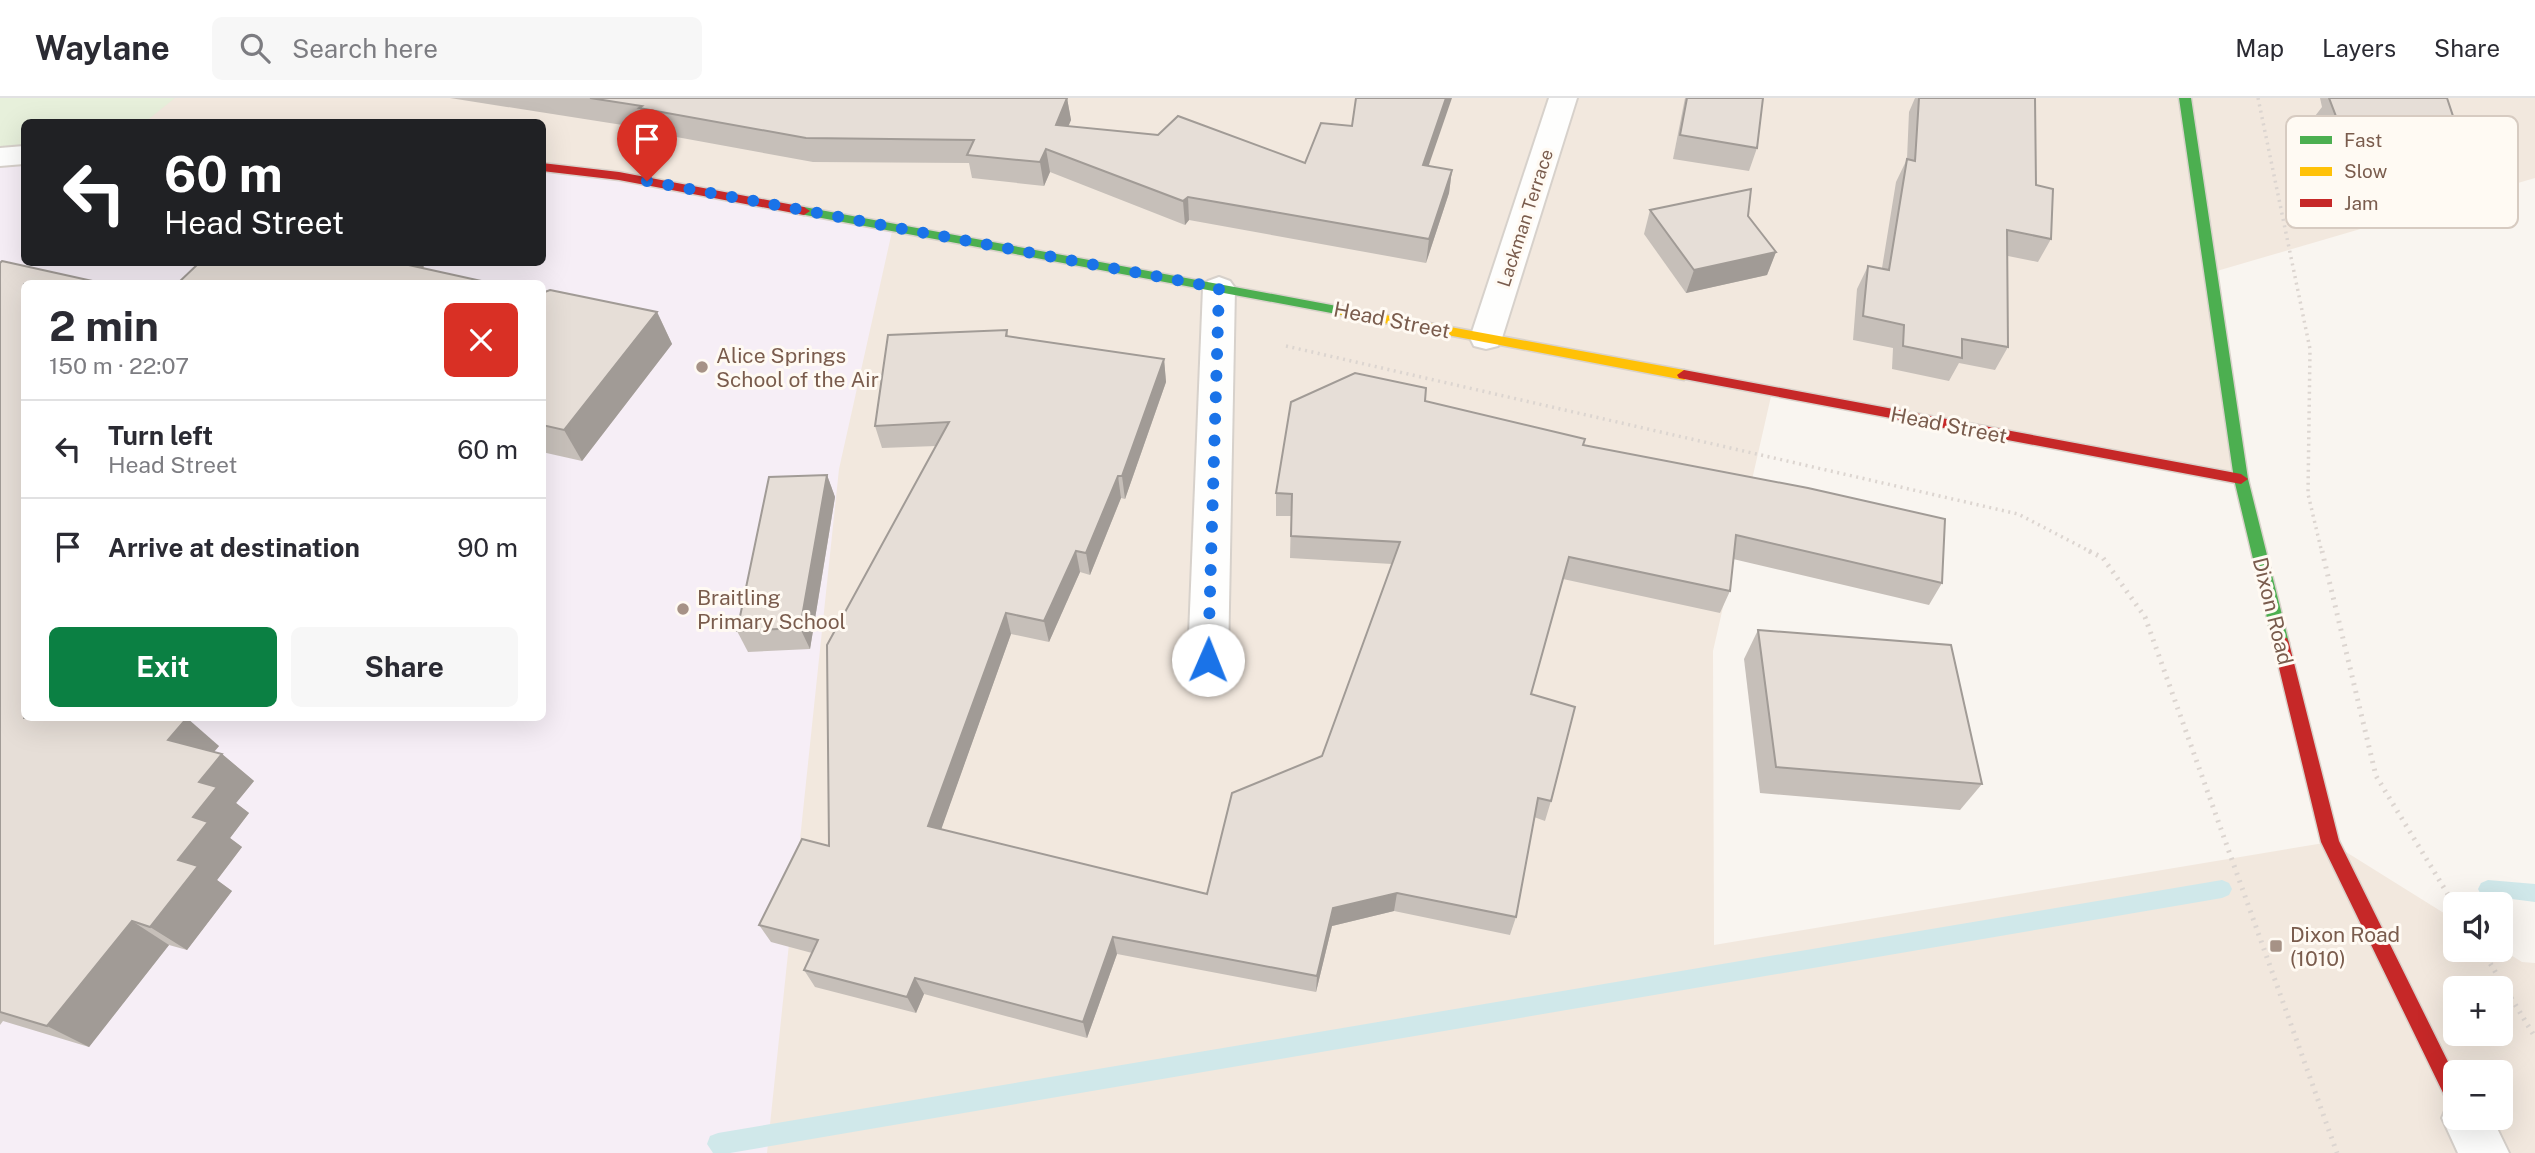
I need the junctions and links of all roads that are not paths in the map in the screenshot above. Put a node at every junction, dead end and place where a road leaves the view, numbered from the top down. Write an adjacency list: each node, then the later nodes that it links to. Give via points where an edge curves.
1 (1563, 98): 7 (street, Lackman Terrace)
2 (2185, 98): 8 (street, Dixon Road)
3 (21, 155): 4 (street)
4 (0, 157)
5 (546, 167): 6 (street, Head Street, via 619,176)
6 (1219, 288): 7 (street, Head Street); 9 (street)
7 (1486, 338): 8 (street, Head Street)
8 (2241, 479): 10 (street, Dixon Road, via 2330,842)
9 (1208, 660)
10 (2443, 1072)
11 (2472, 1130): 12 (street)
12 (2484, 1153)

